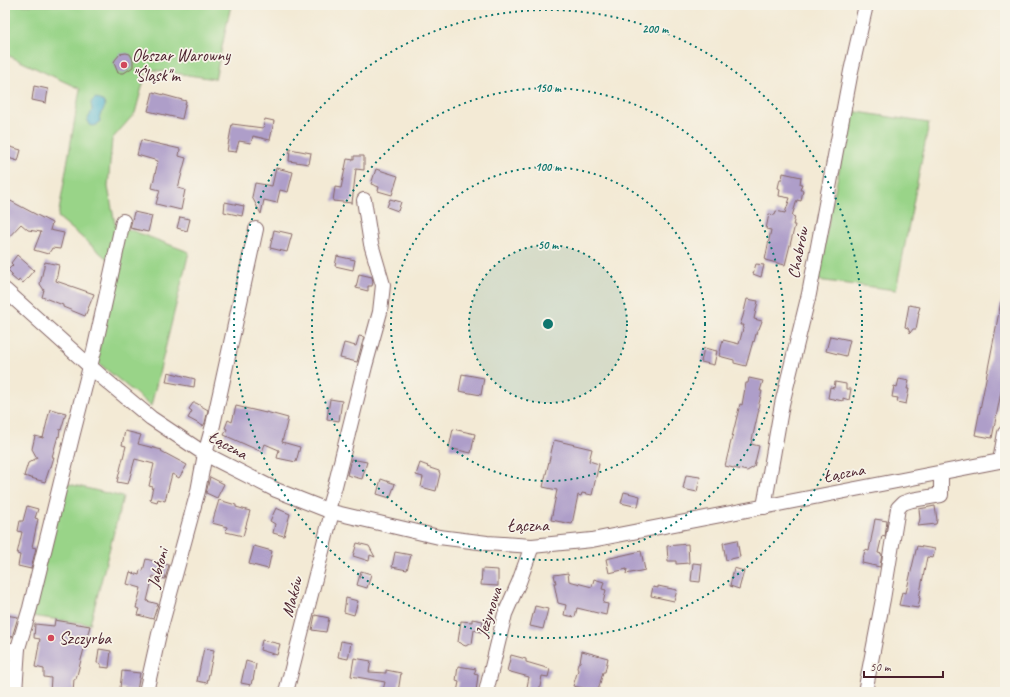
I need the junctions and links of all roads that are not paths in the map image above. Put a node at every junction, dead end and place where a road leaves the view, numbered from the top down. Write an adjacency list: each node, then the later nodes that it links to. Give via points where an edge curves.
1 (866, 5): 11 (street, Chabrów, via 809,294 782,404)
2 (364, 200): 12 (street, Maków, via 370,244 383,285 380,312)
3 (123, 221): 6 (street)
4 (256, 229): 8 (street, Jabłoni)
5 (5, 290): 6 (street, Łączna)
6 (90, 366): 8 (street, Łączna, via 151,418); 14 (street, via 30,608)
7 (1005, 433): 9 (street)
8 (205, 454): 12 (street, Łączna, via 276,490); 16 (street, Jabłoni, via 198,491)
9 (1002, 461): 10 (street, Łączna)
10 (940, 473): 11 (street, Łączna); 19 (street, via 941,495 912,500 898,508)
11 (764, 507): 13 (street, Łączna, via 592,540)
12 (330, 511): 13 (street, Łączna, via 439,537); 17 (street, Maków, via 320,563)
13 (532, 546): 18 (street, Jeżynowa, via 505,614)
14 (12, 651): 15 (street)
15 (15, 692)
16 (146, 692)
17 (286, 692)
18 (486, 692)
19 (865, 692)

